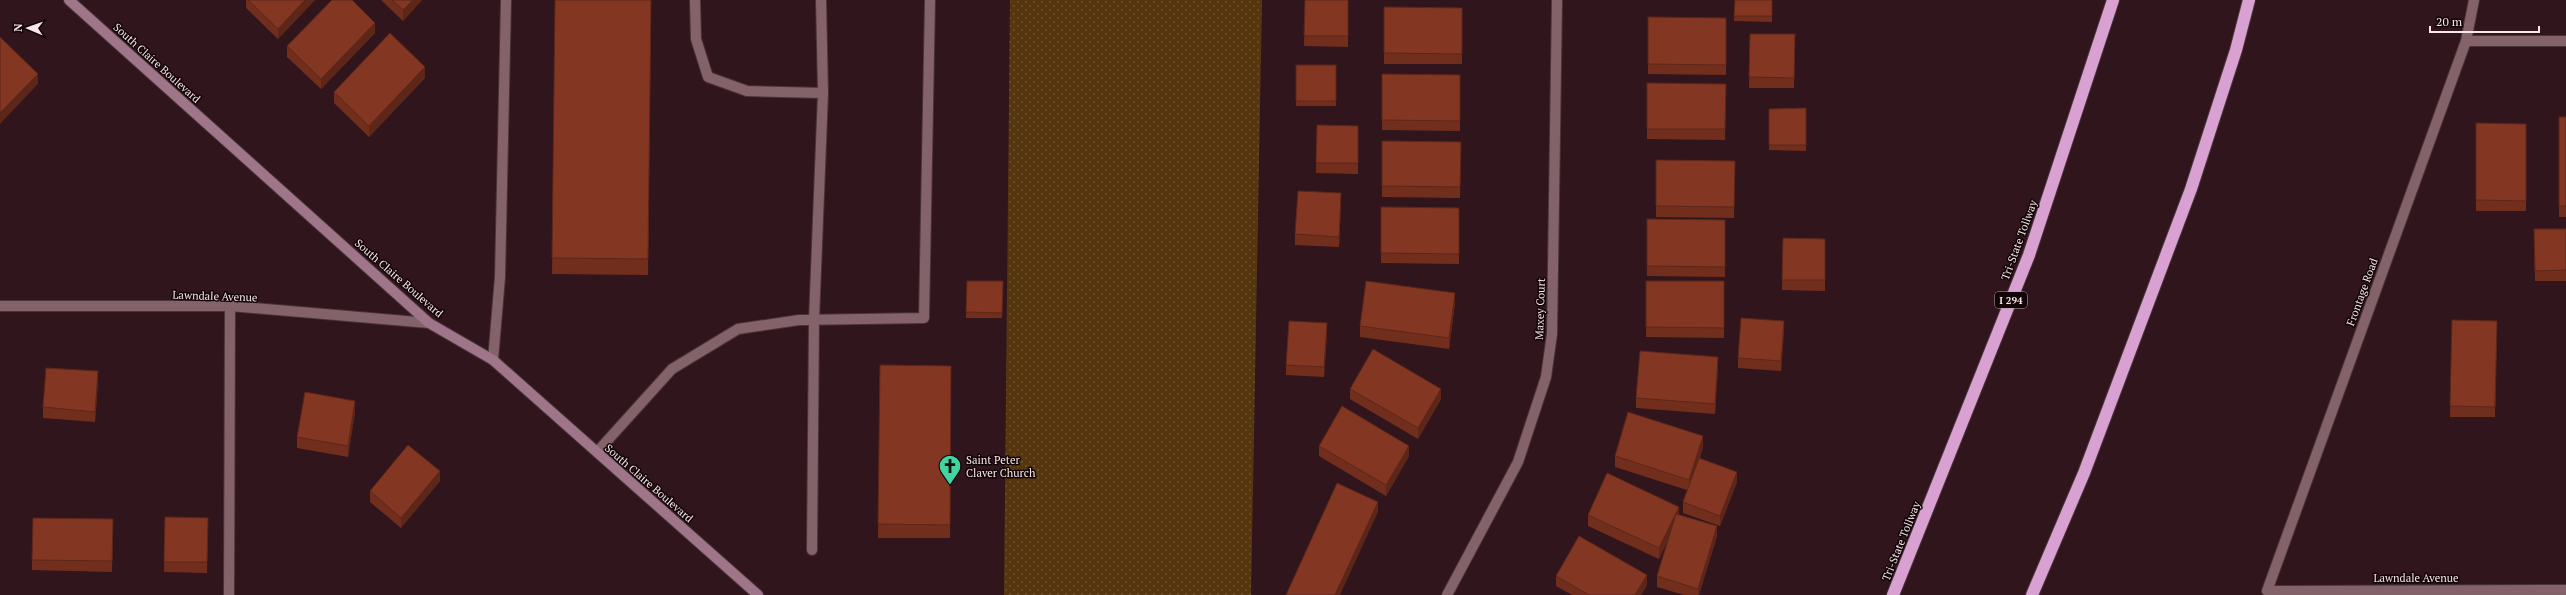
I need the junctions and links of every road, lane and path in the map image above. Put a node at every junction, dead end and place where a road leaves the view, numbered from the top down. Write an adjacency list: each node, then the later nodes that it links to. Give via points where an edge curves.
1 (69, 0): 16 (street, South Claire Boulevard)
2 (506, 0): 17 (street, via 500,277)
3 (695, 0): 12 (street, via 696,39 708,77 747,91)
4 (821, 0): 12 (street)
5 (930, 0): 15 (street, via 924,318)
6 (1557, 0): 24 (street, Maxey Court, via 1552,334 1546,377 1518,462)
7 (2113, 0): 25 (highway, Tri-State Tollway / I 294, via 2029,255)
8 (2249, 0): 26 (highway, via 2236,50 2191,189 2084,473)
9 (2474, 0): 10 (street, Frontage Road)
10 (2466, 41): 11 (street); 21 (street, Frontage Road)
11 (2566, 41)
12 (823, 93): 15 (street)
13 (0, 306): 14 (street, Lawndale Avenue)
14 (230, 306): 16 (street, Lawndale Avenue); 22 (street)
15 (814, 320): 18 (street, via 738,329 672,368); 19 (street)
16 (429, 323): 17 (street, South Claire Boulevard)
17 (493, 360): 18 (street, South Claire Boulevard)
18 (597, 452): 23 (street, South Claire Boulevard)
19 (812, 550)
20 (2566, 590): 21 (street, Lawndale Avenue)
21 (2267, 591)
22 (229, 595)
23 (758, 595)
24 (1447, 595)
25 (1893, 595)
26 (2032, 595)

